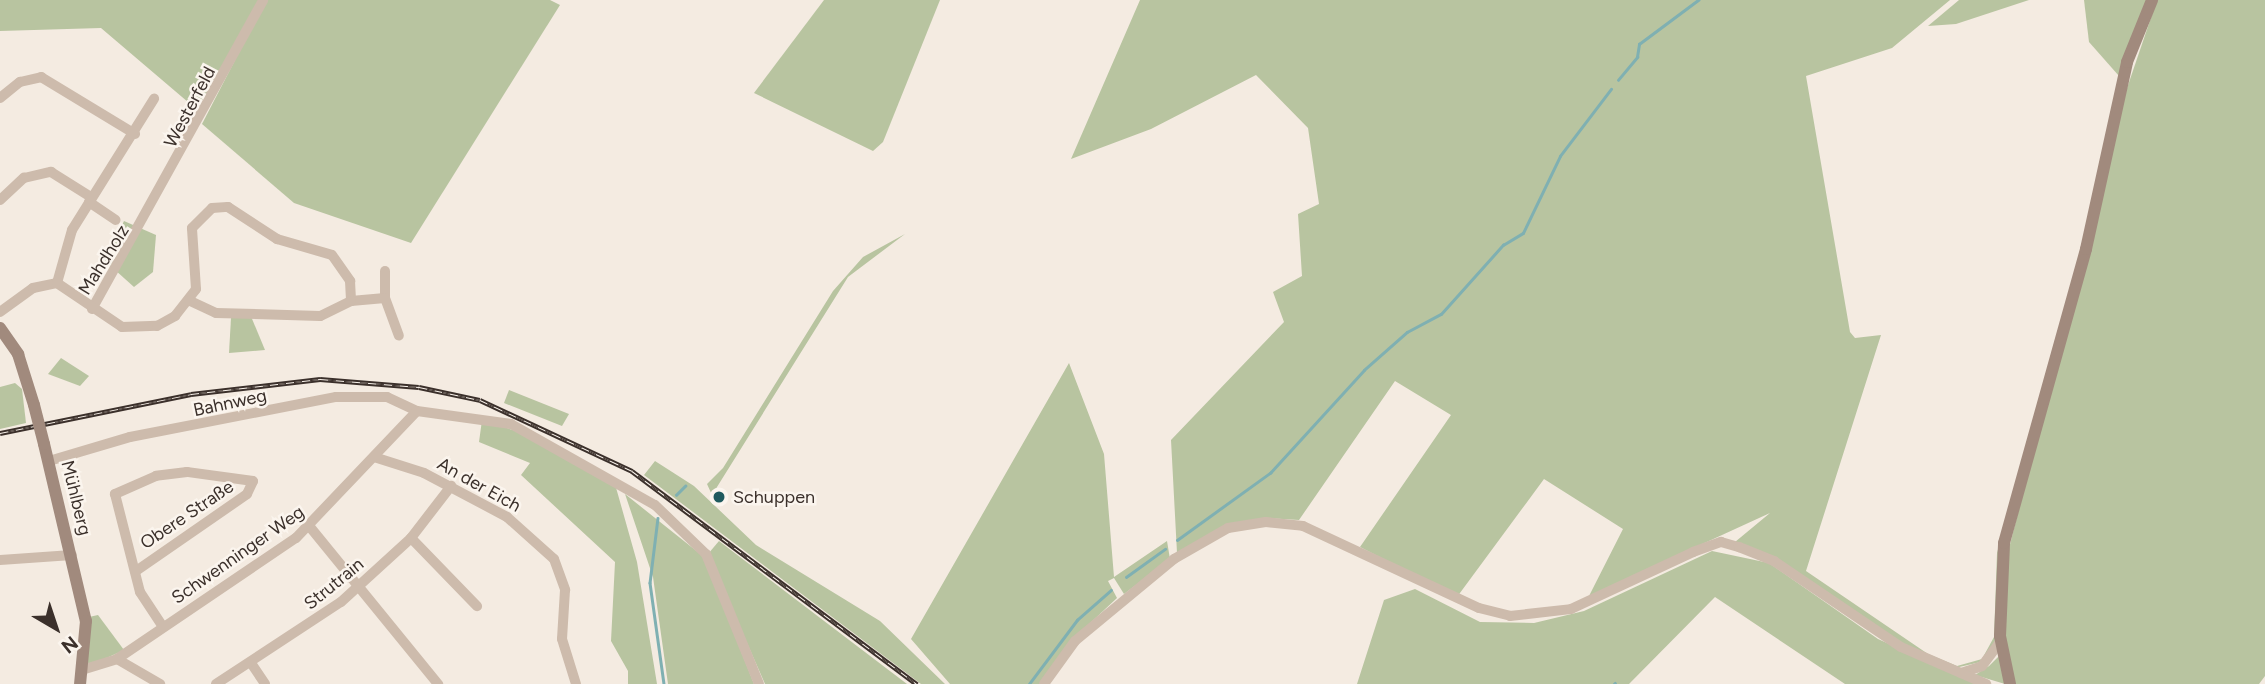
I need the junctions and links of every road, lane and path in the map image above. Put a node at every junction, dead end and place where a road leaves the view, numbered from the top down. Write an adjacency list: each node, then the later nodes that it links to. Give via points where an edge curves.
1 (263, 0): 9 (street, Westerfeld)
2 (2152, 0): 31 (main road, via 2127,62 2083,261 2004,542)
3 (0, 98): 5 (street, via 20,82 41,77)
4 (154, 99): 5 (street)
5 (135, 134): 7 (street)
6 (0, 200): 7 (street, via 24,178 51,172)
7 (90, 200): 8 (street); 11 (street, via 62,254)
8 (116, 220)
9 (143, 228): 15 (street, Mahdholz)
10 (385, 271): 12 (street)
11 (57, 284): 15 (street); 16 (street, via 33,288)
12 (385, 298): 14 (street); 18 (street)
13 (190, 301): 14 (street, via 216,313 299,318 334,313); 14 (street, via 196,289 192,228 212,208 228,207 277,239 332,255 350,281); 15 (street, via 175,316 138,331)
14 (351, 302)
15 (92, 309)
16 (0, 312)
17 (0, 328): 21 (main road, Mühlberg, bridge, via 19,354)
18 (399, 335)
19 (417, 411): 20 (street, Schwenninger Weg); 21 (street, Bahnweg, via 387,397 336,397 130,437); 42 (street, via 511,424 615,479 672,519 706,554)
20 (374, 457): 22 (street, An der Eich); 23 (street, Schwenninger Weg)
21 (49, 461): 25 (main road, Mühlberg)
22 (451, 486): 24 (street, Strutrain); 41 (street, An der Eich, via 525,529 554,559 565,590 564,648)
23 (310, 527): 28 (street); 30 (street, Schwenninger Weg)
24 (411, 538): 28 (street, Strutrain); 29 (street)
25 (72, 555): 26 (street); 34 (main road, Mühlberg, via 86,621)
26 (0, 560)
27 (136, 571): 27 (street, Obere Straße, via 114,500 120,490 156,475 187,472 227,473 255,486); 30 (street, via 140,592)
28 (359, 586): 33 (street, Strutrain); 40 (street)
29 (477, 607)
30 (163, 626): 32 (street, Schwenninger Weg)
31 (2001, 641): 35 (street, via 1982,666); 45 (main road)
32 (117, 659): 34 (street, Schwenninger Weg); 37 (street)
33 (251, 663): 38 (street, Strutrain); 39 (street)
34 (85, 669): 36 (main road, Mühlberg)
35 (1960, 673): 43 (street, via 1900,647 1774,561 1721,542 1571,609 1510,616 1466,603 1303,526 1266,522 1228,528 1174,559 1075,641); 44 (street)
36 (80, 684)
37 (160, 684)
38 (216, 684)
39 (265, 684)
40 (438, 684)
41 (576, 684)
42 (759, 684)
43 (1044, 684)
44 (1986, 684)
45 (2010, 684)

